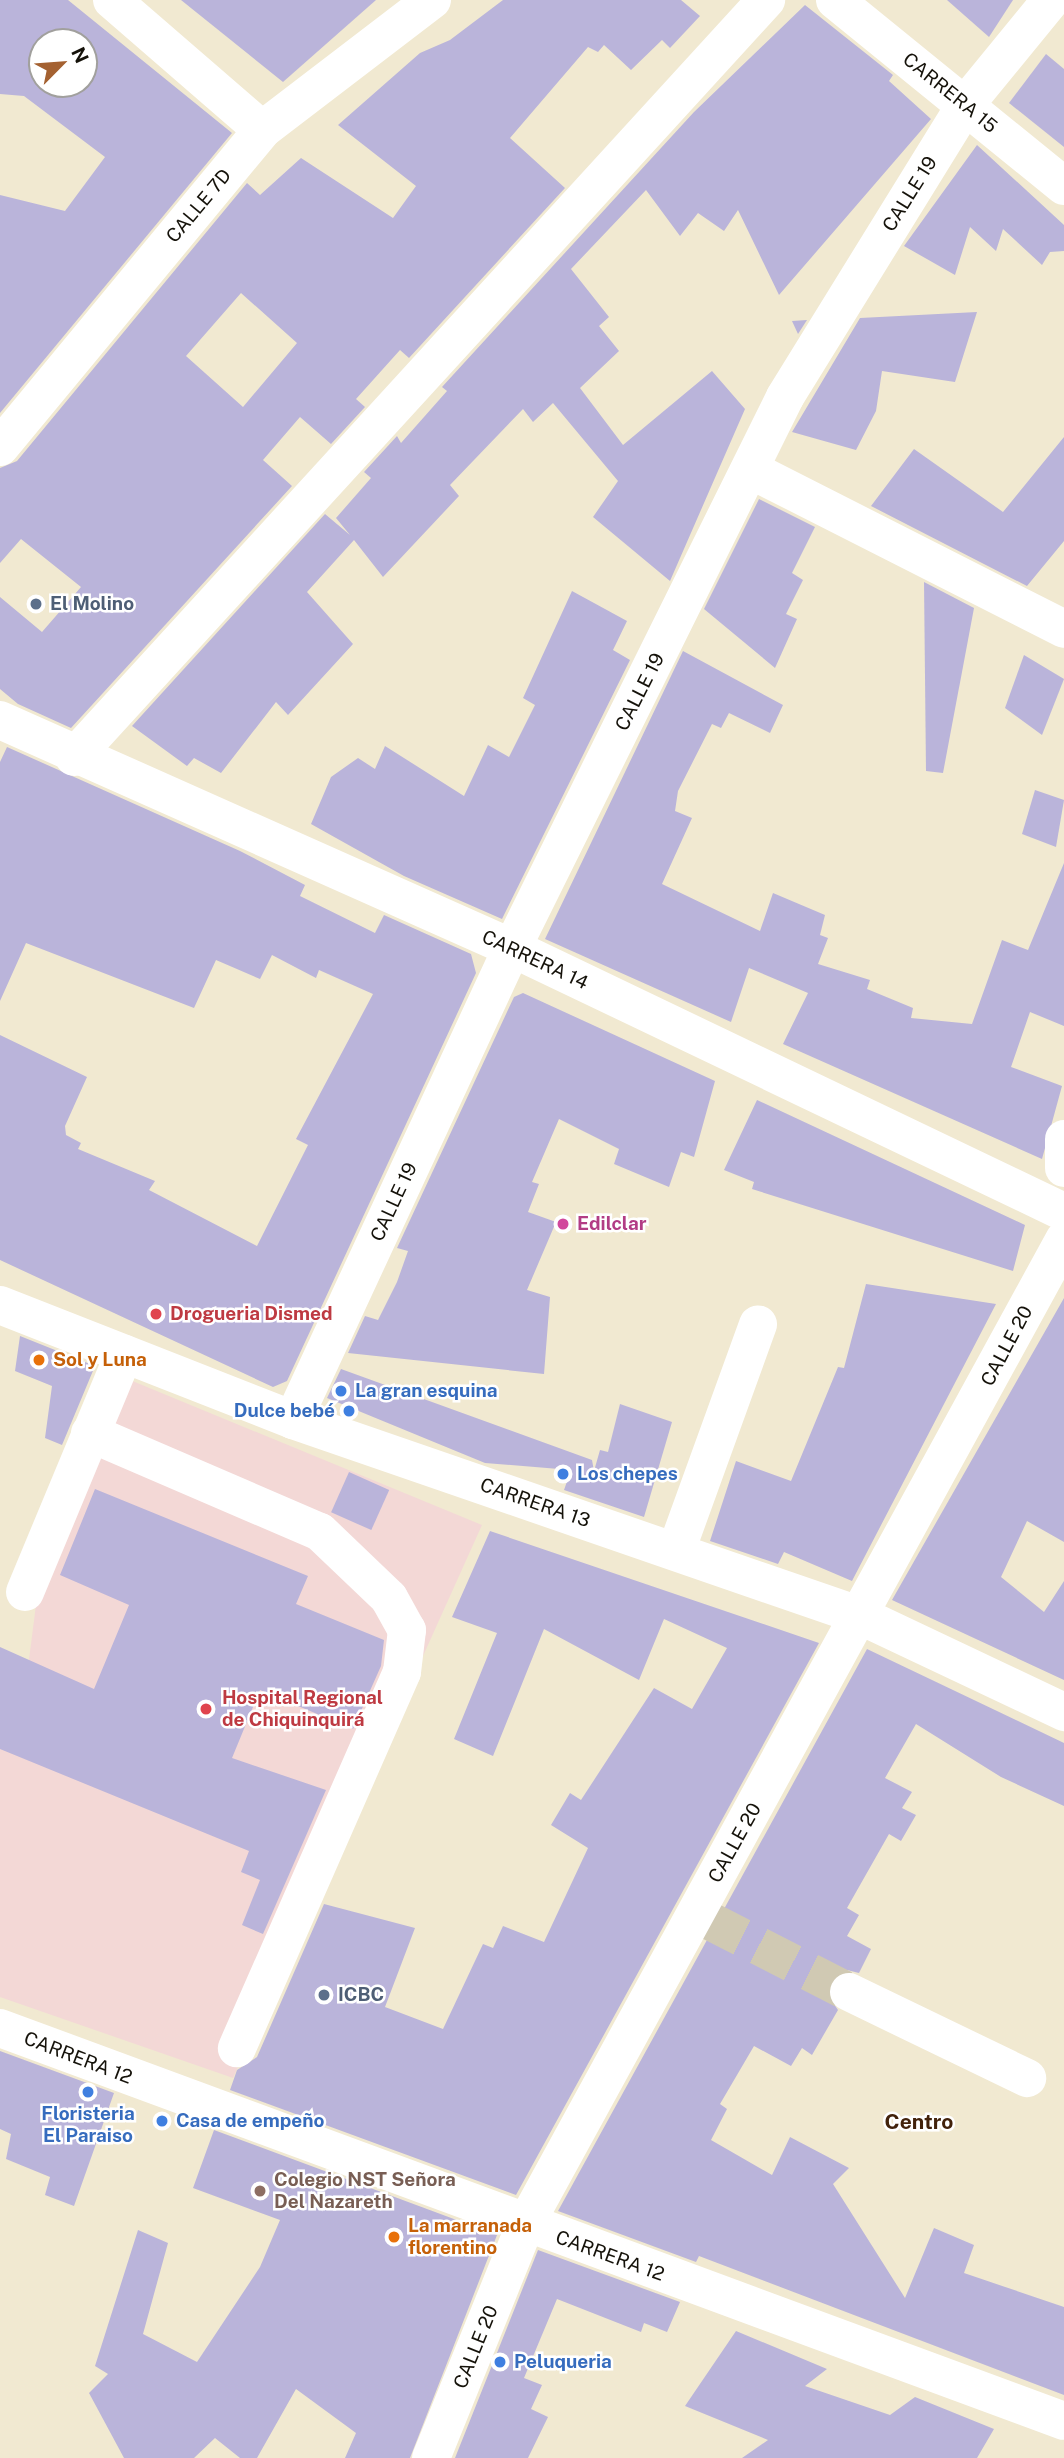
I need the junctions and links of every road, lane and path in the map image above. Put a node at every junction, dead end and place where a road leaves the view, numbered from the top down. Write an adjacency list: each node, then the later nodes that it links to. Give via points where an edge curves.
1 (112, 0): 7 (street)
2 (432, 0): 7 (street, CALLE 7D)
3 (766, 0): 13 (street)
4 (835, 0): 6 (street, CARRERA 15)
5 (1051, 0): 6 (street, CALLE 19)
6 (965, 105): 8 (street, CARRERA 15); 10 (street, CALLE 19, via 785,397)
7 (262, 130): 9 (street, CALLE 7D)
8 (1064, 186)
9 (0, 447)
10 (751, 470): 11 (street); 14 (street, CALLE 19)
11 (1064, 629)
12 (0, 720): 13 (street, CARRERA 14)
13 (74, 757): 14 (street, CARRERA 14)
14 (512, 948): 17 (street, CARRERA 14); 22 (street, CALLE 19)
15 (1064, 1139): 16 (street)
16 (1064, 1168)
17 (1064, 1212)
18 (1064, 1240): 26 (street, CALLE 20)
19 (0, 1305): 21 (street, CARRERA 13)
20 (758, 1324): 24 (street)
21 (124, 1354): 22 (street, CARRERA 13); 23 (street)
22 (293, 1420): 24 (street, CARRERA 13)
23 (90, 1433): 25 (street); 30 (street, via 320,1532 389,1598 407,1630 402,1672)
24 (676, 1551): 26 (street, CARRERA 13)
25 (25, 1592)
26 (861, 1616): 27 (street, CARRERA 13); 32 (street, CALLE 20, via 702,1916)
27 (1064, 1712)
28 (849, 1992): 31 (street)
29 (0, 2028): 32 (street, CARRERA 12)
30 (237, 2048)
31 (1027, 2078)
32 (525, 2225): 33 (street, CARRERA 12); 34 (street, CALLE 20)
33 (1064, 2421)
34 (431, 2458)

